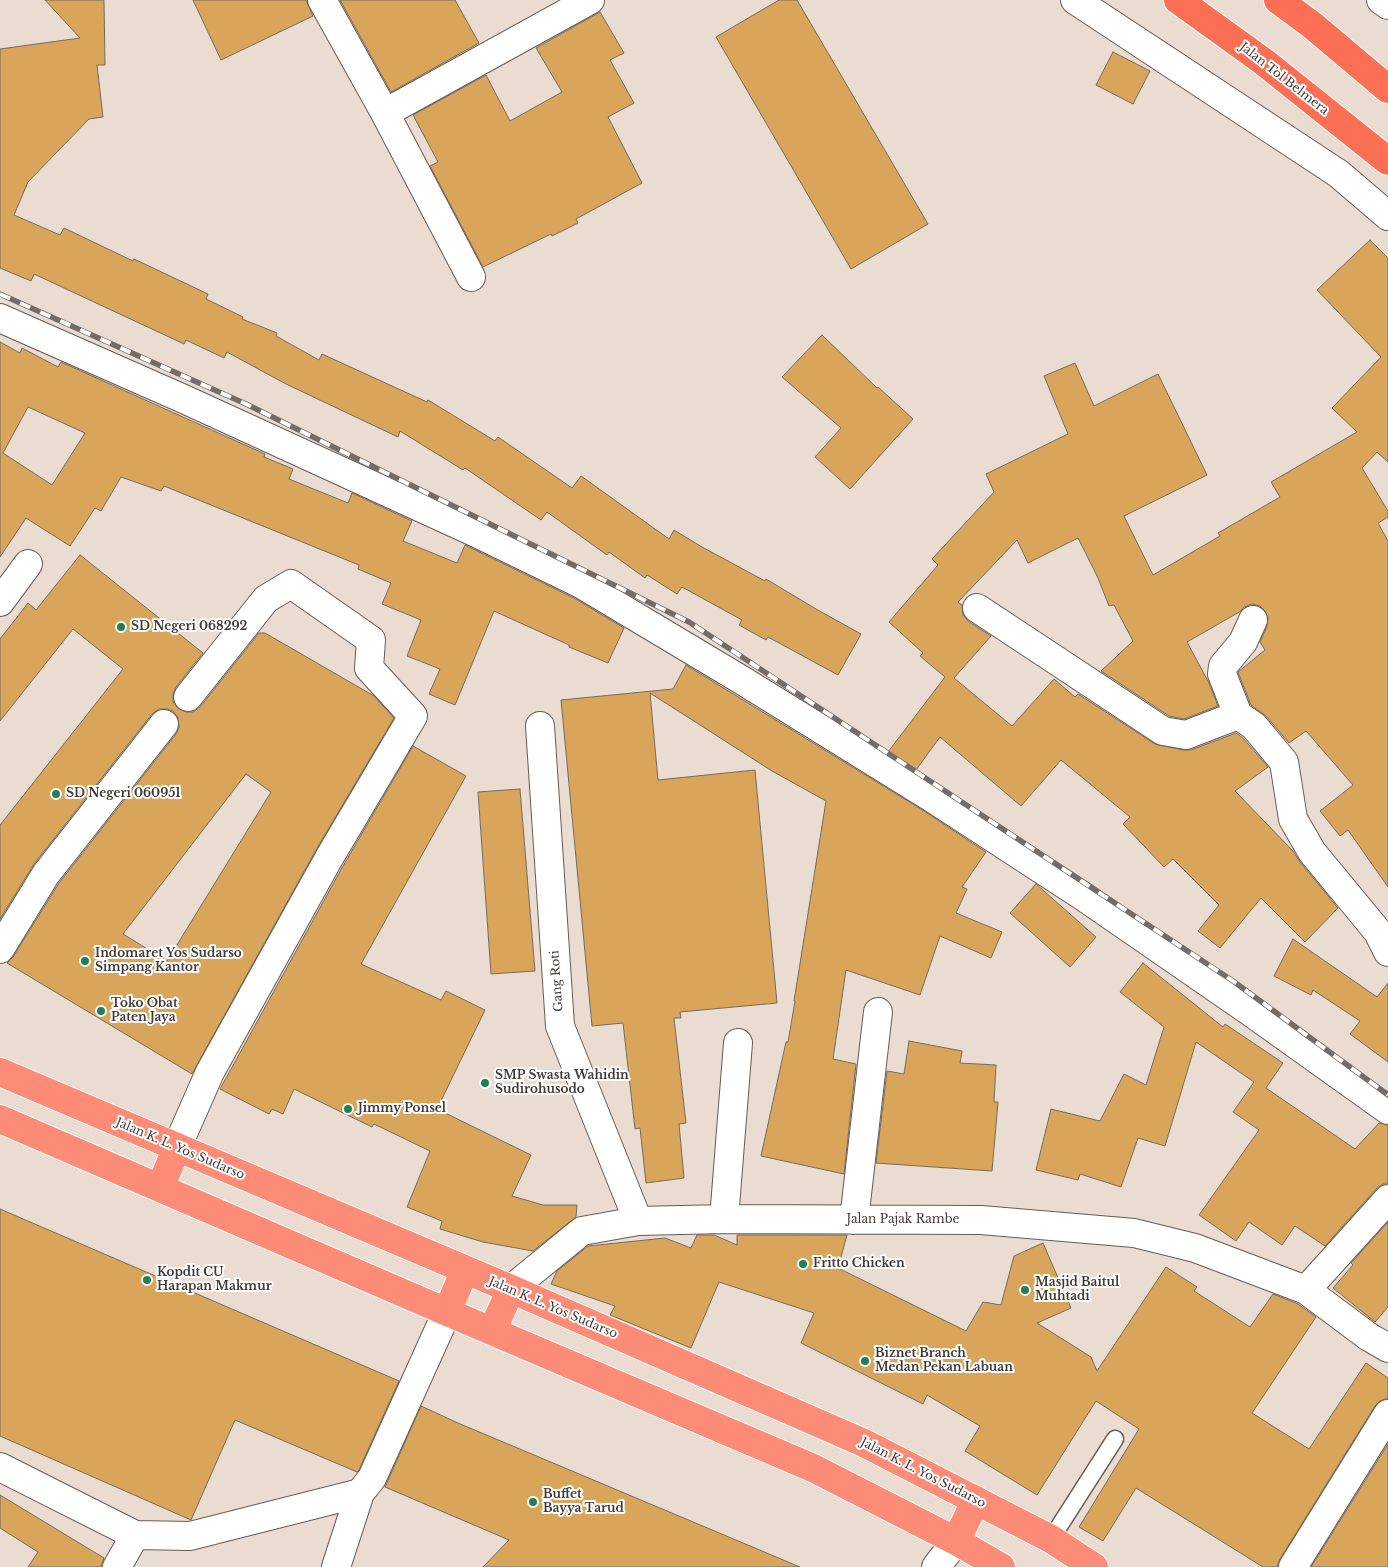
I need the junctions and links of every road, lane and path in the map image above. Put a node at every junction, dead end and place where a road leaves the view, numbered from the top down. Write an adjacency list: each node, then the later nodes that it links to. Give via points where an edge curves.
1 (322, 0): 9 (street)
2 (590, 0): 9 (street)
3 (1075, 0): 11 (street, via 1339,174)
4 (1178, 0): 10 (highway, Jalan Tol Belmera, via 1264,62)
5 (1278, 0): 8 (highway)
6 (1381, 0): 7 (street)
7 (1388, 5)
8 (1388, 89)
9 (385, 113): 12 (street)
10 (1388, 161)
11 (1388, 216)
12 (471, 277)
13 (0, 318): 27 (street, via 472,530 580,584 929,796 1084,896)
14 (28, 564): 15 (street)
15 (0, 602)
16 (977, 608): 19 (street, via 1163,730 1186,735)
17 (1253, 620): 19 (street, via 1222,674)
18 (188, 697): 29 (street, via 266,599 291,584 371,640 369,668 413,716 210,1072)
19 (1238, 715): 23 (street, via 1254,726 1284,762 1292,819 1312,852 1378,932)
20 (164, 724): 22 (street, via 46,874)
21 (540, 726): 34 (street, Gang Roti, via 560,1026)
22 (0, 949)
23 (1388, 952)
24 (878, 1012): 33 (street)
25 (738, 1043): 32 (street)
26 (0, 1072): 29 (highway, Jalan K. L. Yos Sudarso)
27 (1388, 1110)
28 (0, 1119): 30 (highway)
29 (177, 1147): 30 (highway); 35 (highway, Jalan K. L. Yos Sudarso)
30 (160, 1188): 38 (highway)
31 (1388, 1199): 37 (street)
32 (724, 1219): 33 (street, Jalan Pajak Rambe); 34 (street, Jalan Pajak Rambe)
33 (854, 1220): 37 (street, Jalan Pajak Rambe, via 981,1220 1134,1233 1195,1248)
34 (638, 1221): 36 (street, Jalan Pajak Rambe, via 582,1232)
35 (465, 1270): 36 (highway, Jalan K. L. Yos Sudarso); 38 (highway)
36 (511, 1289): 39 (highway); 45 (highway, Jalan K. L. Yos Sudarso, via 864,1443)
37 (1306, 1290): 40 (street, Jalan Pajak Rambe)
38 (447, 1312): 39 (highway); 44 (street, via 372,1478)
39 (492, 1331): 47 (highway, via 813,1468)
40 (1388, 1348)
41 (1388, 1414): 53 (street)
42 (1115, 1439): 46 (lane)
43 (0, 1467): 48 (street)
44 (360, 1493): 48 (street, via 190,1536); 49 (street)
45 (976, 1500): 46 (highway, Jalan K. L. Yos Sudarso); 47 (highway)
46 (1051, 1538): 52 (highway, Jalan K. L. Yos Sudarso)
47 (956, 1541): 50 (street); 51 (highway)
48 (131, 1555)
49 (336, 1567)
50 (936, 1567)
51 (1001, 1567)
52 (1094, 1567)
53 (1293, 1567)

